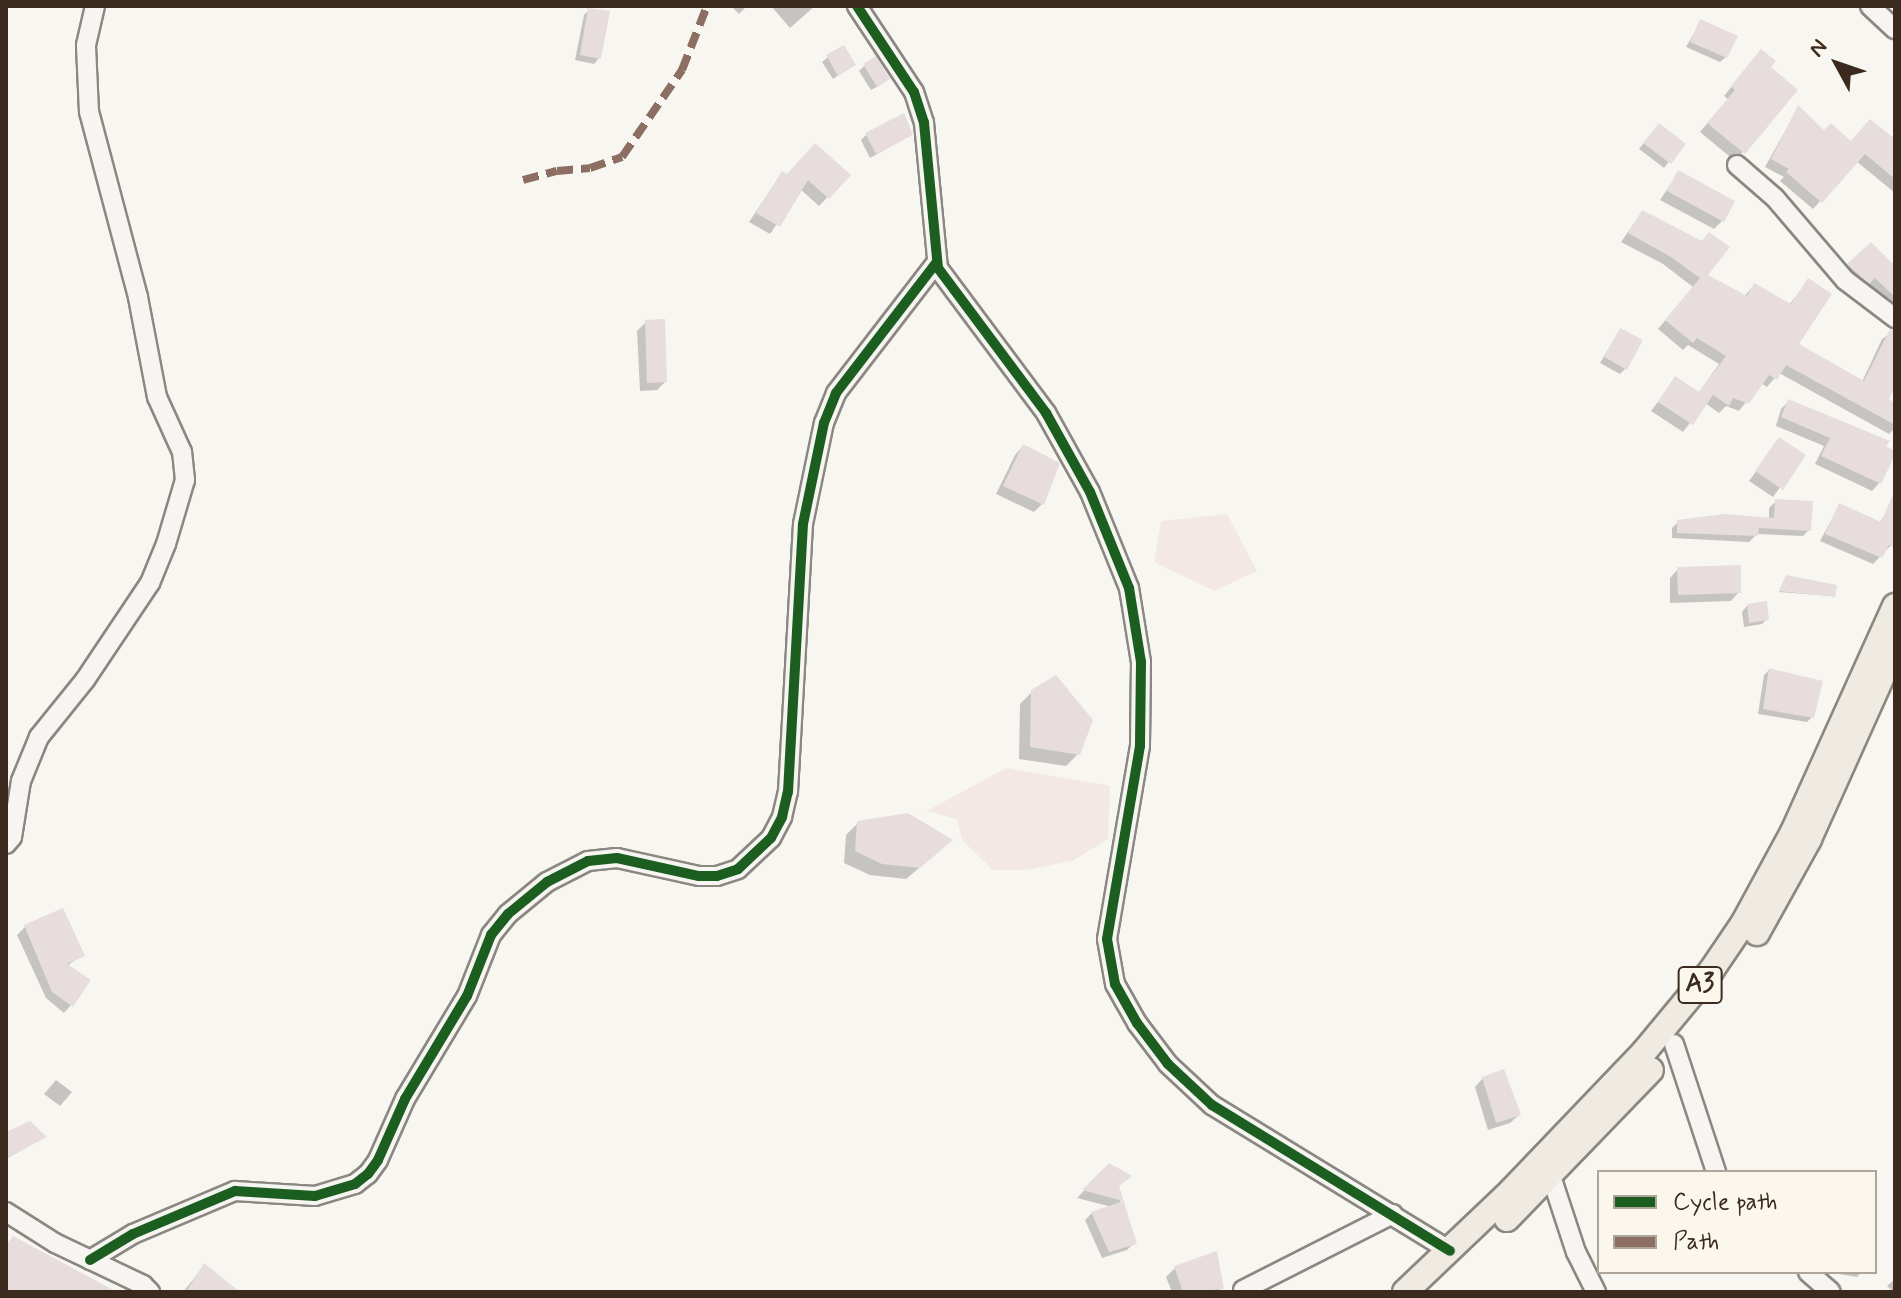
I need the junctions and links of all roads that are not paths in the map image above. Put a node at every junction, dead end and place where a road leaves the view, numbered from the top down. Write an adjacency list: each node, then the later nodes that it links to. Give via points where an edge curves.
1 (95, 6): 10 (street, via 86,45 89,112 138,297 157,397 182,452 185,480 150,583 39,737 21,781 12,837)
2 (857, 6): 6 (street, via 914,92 921,112)
3 (1870, 6): 4 (street)
4 (1895, 29)
5 (1737, 165): 7 (street, via 1775,198 1845,280)
6 (937, 262): 15 (street, via 1046,413 1090,492 1129,588 1141,662 1140,746 1107,939 1115,984 1168,1064 1212,1105); 17 (street, via 836,393 824,423 803,524 788,792 771,838 738,869 717,876 617,858 588,861 547,882 491,935 467,996 405,1099 368,1174 355,1184 315,1196 235,1191 133,1234)
7 (1895, 318)
8 (1895, 606): 12 (main road, A3, via 1811,794 1743,924 1681,1011)
9 (1892, 663): 11 (main road, A3, via 1782,890 1725,979)
10 (6, 844)
11 (1674, 1044): 12 (main road, A3); 13 (street)
12 (1548, 1166): 16 (main road, A3); 22 (main road, A3); 23 (street, via 1576,1252)
13 (1715, 1170)
14 (6, 1212): 17 (street)
15 (1393, 1214): 16 (street); 19 (street)
16 (1450, 1251): 21 (main road, A3)
17 (90, 1260): 20 (street)
18 (1810, 1274): 24 (street)
19 (1243, 1290)
20 (150, 1292)
21 (1405, 1292)
22 (1430, 1292)
23 (1596, 1292)
24 (1831, 1292)

